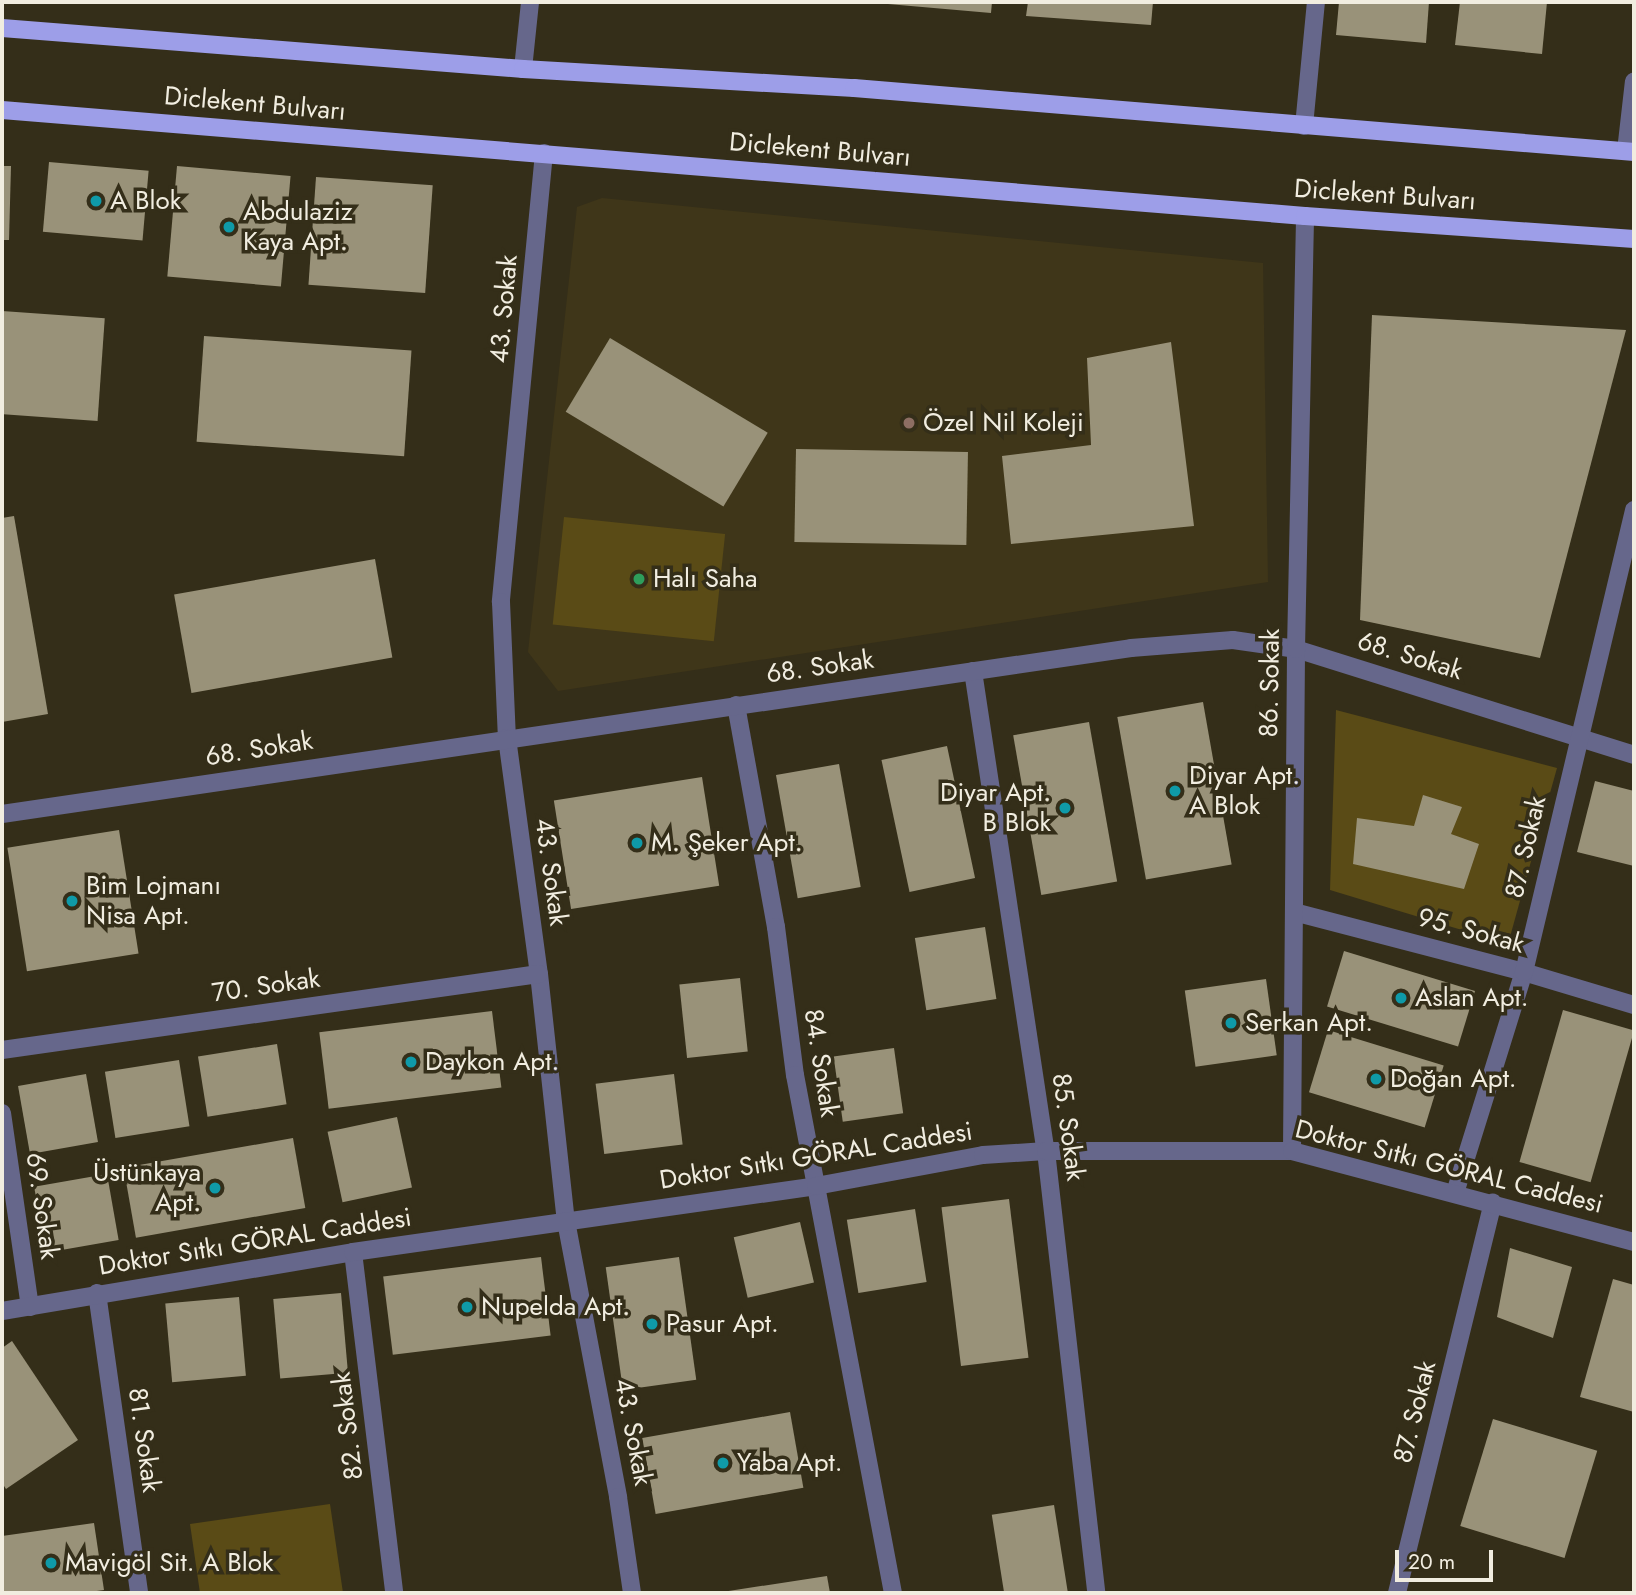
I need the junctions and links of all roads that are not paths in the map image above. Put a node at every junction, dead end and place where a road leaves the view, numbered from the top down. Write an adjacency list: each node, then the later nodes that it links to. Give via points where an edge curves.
1 (530, 2): 4 (street)
2 (1316, 2): 7 (street)
3 (2, 28): 4 (main road, Diclekent Bulvarı)
4 (523, 69): 7 (main road, Diclekent Bulvarı, via 855,88)
5 (1634, 81): 8 (street)
6 (2, 110): 9 (main road, Diclekent Bulvarı)
7 (1304, 126): 8 (main road, Diclekent Bulvarı)
8 (1630, 152)
9 (544, 153): 10 (main road, Diclekent Bulvarı); 17 (street, 43. Sokak, via 501,602)
10 (1305, 216): 11 (main road, Diclekent Bulvarı); 13 (street, 86. Sokak)
11 (1634, 239)
12 (1634, 510): 16 (street, 87. Sokak)
13 (1296, 649): 14 (street, 68. Sokak, via 1233,640 1132,648); 16 (street, 68. Sokak); 20 (street, 86. Sokak)
14 (973, 671): 15 (street, 68. Sokak); 26 (street, 85. Sokak)
15 (736, 705): 17 (street, 68. Sokak); 28 (street, 84. Sokak)
16 (1580, 737): 18 (street, 68. Sokak); 21 (street, 87. Sokak)
17 (507, 738): 19 (street, 68. Sokak); 22 (street, 43. Sokak)
18 (1634, 755)
19 (2, 814)
20 (1294, 912): 21 (street, 95. Sokak); 27 (street, 86. Sokak)
21 (1524, 972): 23 (street, 95. Sokak); 29 (street, 87. Sokak)
22 (539, 974): 24 (street, 70. Sokak); 31 (street, 43. Sokak)
23 (1634, 1005)
24 (2, 1050)
25 (2, 1113): 35 (street, 69. Sokak)
26 (1046, 1151): 27 (street, Doktor Sıtkı GÖRAL Caddesi); 28 (street, Doktor Sıtkı GÖRAL Caddesi, via 983,1155); 41 (street, 85. Sokak)
27 (1292, 1151): 29 (street, Doktor Sıtkı GÖRAL Caddesi)
28 (816, 1186): 31 (street, Doktor Sıtkı GÖRAL Caddesi); 40 (street, 84. Sokak)
29 (1455, 1193): 30 (street, Doktor Sıtkı GÖRAL Caddesi)
30 (1493, 1203): 32 (street, Doktor Sıtkı GÖRAL Caddesi); 42 (street, 87. Sokak)
31 (566, 1221): 33 (street, Doktor Sıtkı GÖRAL Caddesi); 39 (street, 43. Sokak)
32 (1634, 1242)
33 (353, 1252): 34 (street, Doktor Sıtkı GÖRAL Caddesi); 38 (street, 82. Sokak)
34 (97, 1293): 35 (street, Doktor Sıtkı GÖRAL Caddesi); 37 (street, 81. Sokak)
35 (30, 1307): 36 (street, Doktor Sıtkı GÖRAL Caddesi)
36 (2, 1311)
37 (139, 1593)
38 (394, 1593)
39 (632, 1593)
40 (893, 1593)
41 (1096, 1593)
42 (1397, 1593)

